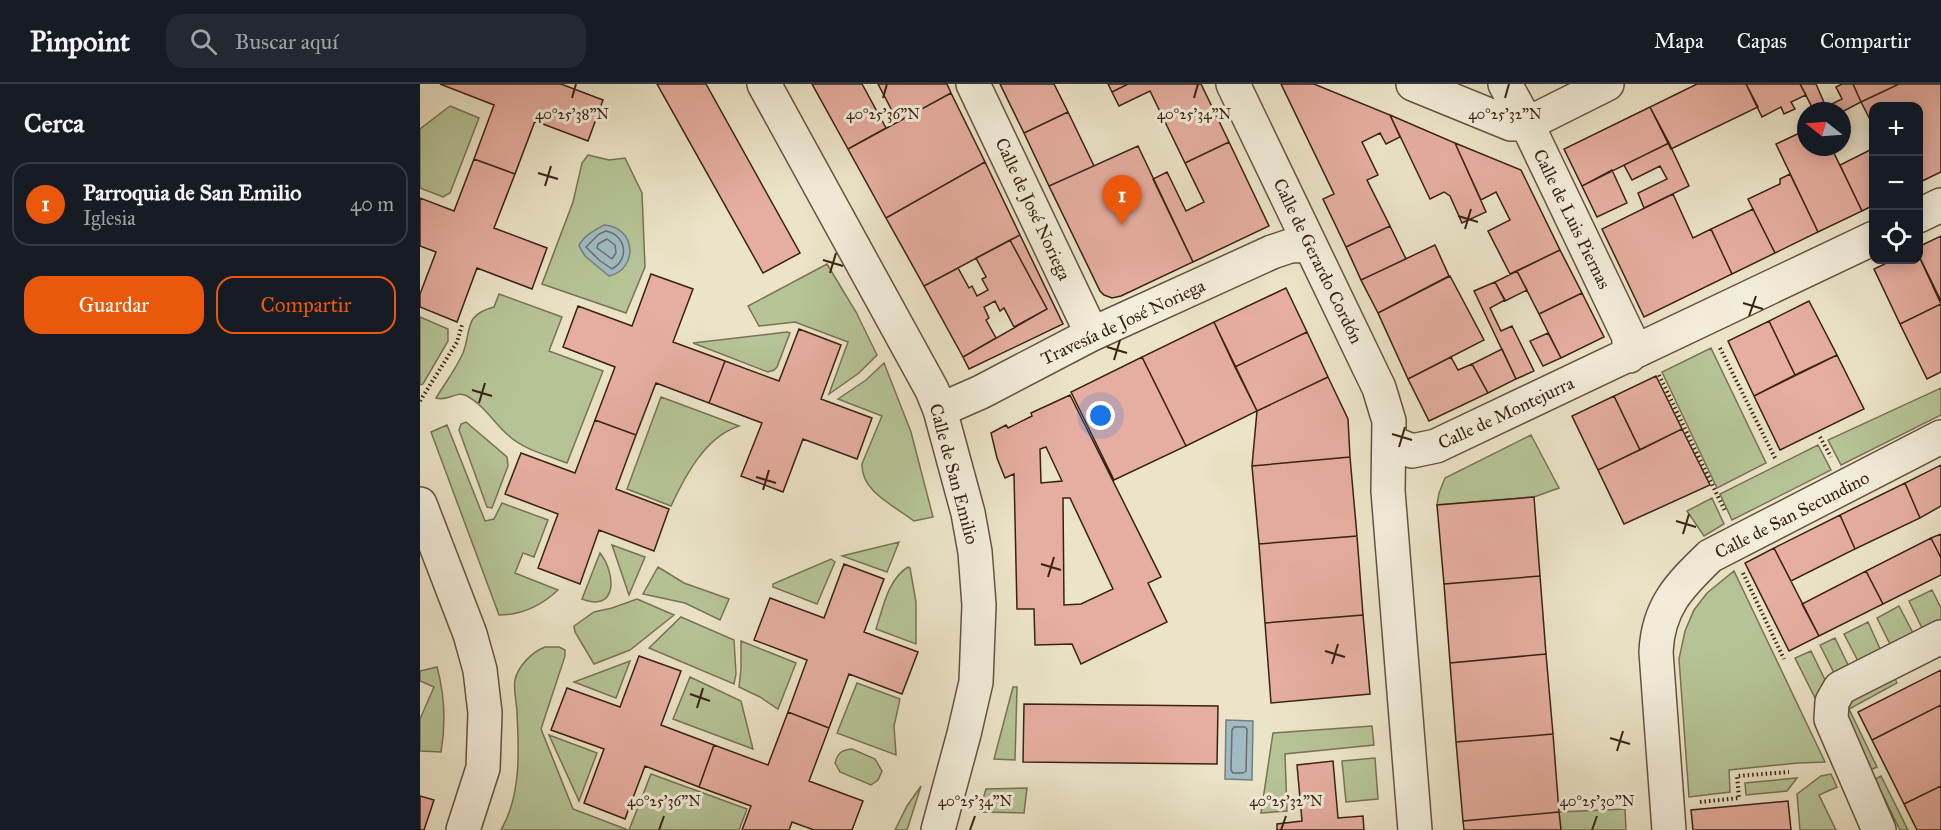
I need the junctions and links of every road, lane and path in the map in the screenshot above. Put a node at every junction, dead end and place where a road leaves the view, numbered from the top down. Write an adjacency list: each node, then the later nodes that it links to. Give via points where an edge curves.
1 (764, 84): 17 (street, Calle de San Emilio, via 902,333)
2 (974, 84): 14 (street, Calle de José Noriega)
3 (1233, 84): 11 (street, Calle de Gerardo Cordón)
4 (1413, 84): 7 (street, via 1511,124)
5 (1505, 84): 7 (street, Calle de Luis Piernas)
6 (1607, 84): 7 (street)
7 (1527, 124): 15 (street, Calle de Luis Piernas)
8 (1941, 205): 9 (street)
9 (1923, 214)
10 (1869, 240): 12 (street, Calle de Montejurra)
11 (1310, 246): 14 (street, Travesía de José Noriega, via 1290,246 1272,252); 19 (street, Calle de Gerardo Cordón, via 1379,388 1389,421)
12 (1706, 319): 15 (street, Calle de Montejurra); 20 (path)
13 (462, 325): 16 (path, via 457,342)
14 (1092, 334): 17 (street, Travesía de José Noriega)
15 (1637, 351): 19 (street, Calle de Montejurra, via 1437,446 1412,451); 21 (path)
16 (420, 400)
17 (940, 410): 29 (street, Calle de San Emilio, via 968,513 979,605 976,682)
18 (1941, 437): 31 (street, Calle de San Secundino, via 1710,556 1671,599 1657,632 1656,652)
19 (1390, 442): 30 (street, via 1388,491)
20 (1776, 460)
21 (1716, 492)
22 (420, 504): 28 (street, via 480,670 485,713 483,768)
23 (1738, 563): 25 (path)
24 (1941, 637): 32 (street, via 1840,688 1832,702 1831,719)
25 (1784, 660)
26 (1789, 772): 27 (path, via 1737,777 1739,798)
27 (1697, 802)
28 (463, 830)
29 (938, 830)
30 (1415, 830)
31 (1669, 830)
32 (1879, 830)

